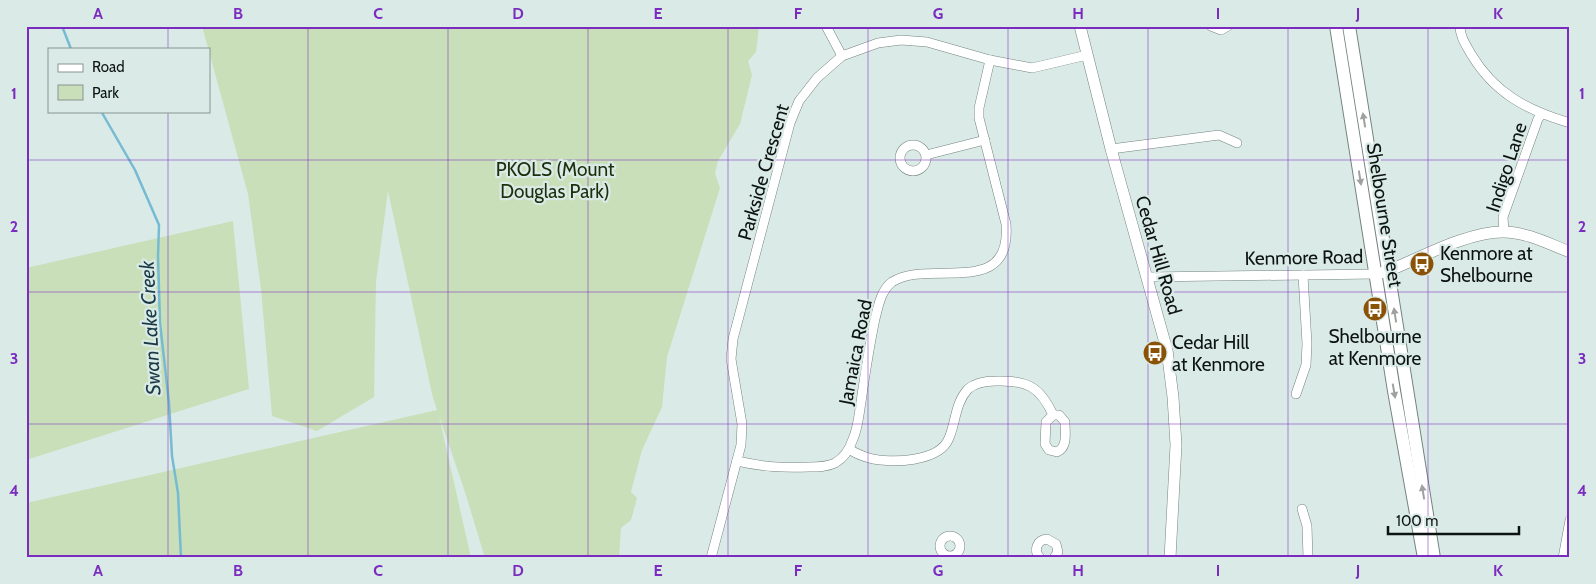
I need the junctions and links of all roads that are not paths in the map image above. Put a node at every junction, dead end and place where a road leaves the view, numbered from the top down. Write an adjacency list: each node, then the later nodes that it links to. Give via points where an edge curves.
1 (826, 26): 9 (street)
2 (1080, 26): 8 (street, Cedar Hill Road)
3 (1212, 26): 4 (street, via 1221,30)
4 (1228, 26)
5 (1336, 26): 19 (main road, Shelbourne Street, one-way to 19)
6 (1349, 26): 19 (main road, Shelbourne Street, one-way to 6)
7 (1460, 26): 11 (street, via 1462,38 1491,82)
8 (1087, 55): 10 (street, Parkside Crescent, via 1032,68); 15 (street, Cedar Hill Road)
9 (842, 56): 10 (street, Parkside Crescent, via 878,43 901,40 927,42); 25 (street, Parkside Crescent, via 817,78 799,101 790,123 745,292 731,359 742,424)
10 (990, 60): 13 (street, Jamaica Road, via 979,108)
11 (1542, 114): 12 (street); 17 (street, Indigo Lane, via 1504,217)
12 (1570, 123)
13 (985, 140): 16 (street); 24 (street, Jamaica Road, via 1006,224 1004,248 988,268 975,273 922,273 899,278 889,284 878,307 856,430)
14 (1237, 142): 15 (street, via 1219,135)
15 (1111, 149): 21 (street, Cedar Hill Road)
16 (926, 154)
17 (1504, 232): 18 (street, Kenmore Road); 19 (street, Kenmore Road, via 1462,240)
18 (1570, 252)
19 (1382, 272): 20 (street, Kenmore Road); 33 (main road, Shelbourne Street, one-way to 33, via 1394,391); 34 (main road, Shelbourne Street, one-way to 19)
20 (1303, 275): 21 (street, Kenmore Road); 22 (street, via 1306,365)
21 (1148, 277): 31 (street, Cedar Hill Road, via 1167,350 1174,397 1176,445)
22 (1296, 394)
23 (1053, 415): 24 (street, via 1042,395 1022,382 988,380 978,383 962,396 949,440 929,456 907,460 871,459)
24 (848, 449): 25 (street, Jamaica Road, via 835,463 824,466 764,467)
25 (737, 461): 28 (street, Parkside Crescent)
26 (1302, 509): 32 (street, via 1307,526)
27 (1570, 520): 35 (street)
28 (711, 558)
29 (1040, 558): 30 (street, via 1036,547 1040,541 1048,539 1056,544 1058,552)
30 (1054, 558)
31 (1170, 558)
32 (1308, 558)
33 (1424, 558)
34 (1434, 558)
35 (1563, 558)

